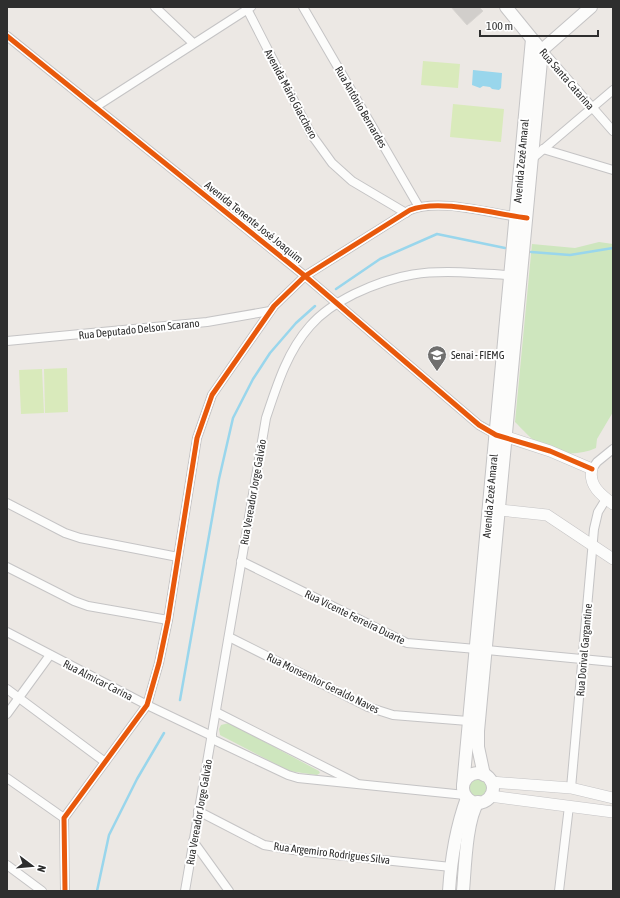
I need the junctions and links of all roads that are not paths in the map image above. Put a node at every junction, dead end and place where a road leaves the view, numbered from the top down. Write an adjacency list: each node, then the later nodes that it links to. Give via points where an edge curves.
1 (154, 7): 8 (street)
2 (304, 7): 17 (street, Rua Antônio Bernardes)
3 (506, 7): 7 (main road, Rua Santa Catarina)
4 (591, 7): 9 (main road)
5 (248, 8): 8 (street); 18 (street, Avenida Mário Giacchero, via 310,134 332,163 352,181)
6 (7, 36): 11 (street, Avenida Tenente José Joaquim)
7 (532, 39): 9 (main road, Rua Santa Catarina); 19 (main road, Avenida Zezé Amaral)
8 (193, 43): 11 (street)
9 (542, 50): 12 (street, Rua Santa Catarina); 15 (main road, Avenida Zezé Amaral)
10 (613, 90): 12 (street)
11 (97, 106): 20 (street, Avenida Tenente José Joaquim)
12 (592, 108): 13 (street, Rua Santa Catarina); 14 (street)
13 (613, 132)
14 (543, 149): 15 (street); 16 (street)
15 (533, 158): 19 (main road, Avenida Zezé Amaral)
16 (613, 170)
17 (419, 206): 18 (street); 19 (street, via 442,205)
18 (406, 212): 20 (street)
19 (521, 218): 21 (main road, Avenida Zezé Amaral)
20 (305, 276): 22 (street, Avenida Tenente José Joaquim); 23 (street)
21 (516, 276): 22 (street, Rua Vereador Jorge Galvão, via 445,271 400,276 373,285); 25 (main road, Avenida Zezé Amaral)
22 (337, 303): 25 (street, Avenida Tenente José Joaquim, via 479,425); 35 (street, Rua Vereador Jorge Galvão, via 310,325 285,362 266,418)
23 (270, 312): 24 (street, Rua Deputado Delson Scarano, via 207,322); 33 (street, via 212,395 203,418 197,438)
24 (7, 341)
25 (501, 436): 27 (street, via 550,451); 30 (main road, Avenida Zezé Amaral); 31 (main road, Avenida Zezé Amaral)
26 (613, 449): 27 (street)
27 (592, 469): 28 (street, via 591,481)
28 (609, 502): 32 (street, Rua Dorival Gargantine, via 598,512)
29 (7, 503): 33 (street, via 80,538)
30 (489, 504): 31 (main road); 40 (main road, Avenida Zezé Amaral)
31 (500, 510): 32 (street, via 547,515); 40 (main road, Avenida Zezé Amaral)
32 (593, 545): 34 (street); 42 (street, Rua Dorival Gargantine)
33 (178, 557): 37 (street)
34 (613, 559)
35 (241, 561): 39 (street, Rua Vereador Jorge Galvão); 40 (street, Rua Vicente Ferreira Duarte, via 407,643)
36 (7, 568): 37 (street, via 74,602 126,614)
37 (168, 620): 46 (street, via 160,663)
38 (7, 632): 41 (street, Rua Almicar Carina)
39 (229, 638): 47 (street, Rua Vereador Jorge Galvão); 49 (street, Rua Monsenhor Geraldo Naves, via 368,707 393,715)
40 (481, 650): 42 (street, Rua Vicente Ferreira Duarte); 49 (main road, Avenida Zezé Amaral); 53 (main road, Avenida Zezé Amaral, via 478,747)
41 (50, 655): 45 (street); 46 (street, Rua Almicar Carina)
42 (583, 659): 43 (street, Rua Vicente Ferreira Duarte); 55 (street, Rua Dorival Gargantine)
43 (613, 662)
44 (7, 689): 45 (street)
45 (18, 698): 48 (street); 51 (street)
46 (147, 705): 50 (street, Rua Almicar Carina); 51 (street)
47 (216, 712): 50 (street, Rua Vereador Jorge Galvão); 54 (street, Rua Almicar Carina)
48 (7, 714)
49 (468, 721): 56 (main road, Avenida Zezé Amaral)
50 (212, 738): 54 (street, Rua Almicar Carina, via 288,775); 60 (street, Rua Vereador Jorge Galvão)
51 (105, 762): 62 (street)
52 (7, 778): 62 (street)
53 (488, 778): 55 (street); 56 (main road, Avenida Zezé Amaral, via 479,773 469,776); 57 (main road, Avenida Zezé Amaral, via 492,791)
54 (360, 785): 56 (street, Rua Almicar Carina)
55 (571, 788): 58 (street)
56 (468, 795): 57 (main road, via 484,801); 65 (main road, Avenida Zezé Amaral, via 460,817); 71 (main road, Avenida Zezé Amaral, via 475,807 469,830)
57 (490, 796): 59 (street)
58 (613, 798)
59 (569, 806): 61 (street); 72 (street)
60 (198, 811): 63 (street, Rua Vereador Jorge Galvão); 65 (street, Rua Argemiro Rodrigues Silva, via 264,845 306,852)
61 (613, 812)
62 (64, 818): 67 (street)
63 (193, 841): 68 (street, Rua Vereador Jorge Galvão); 69 (street)
64 (7, 865): 66 (street)
65 (451, 867): 70 (main road, Avenida Zezé Amaral)
66 (42, 891)
67 (65, 891)
68 (185, 891)
69 (228, 891)
70 (449, 891)
71 (463, 891)
72 (559, 891)

